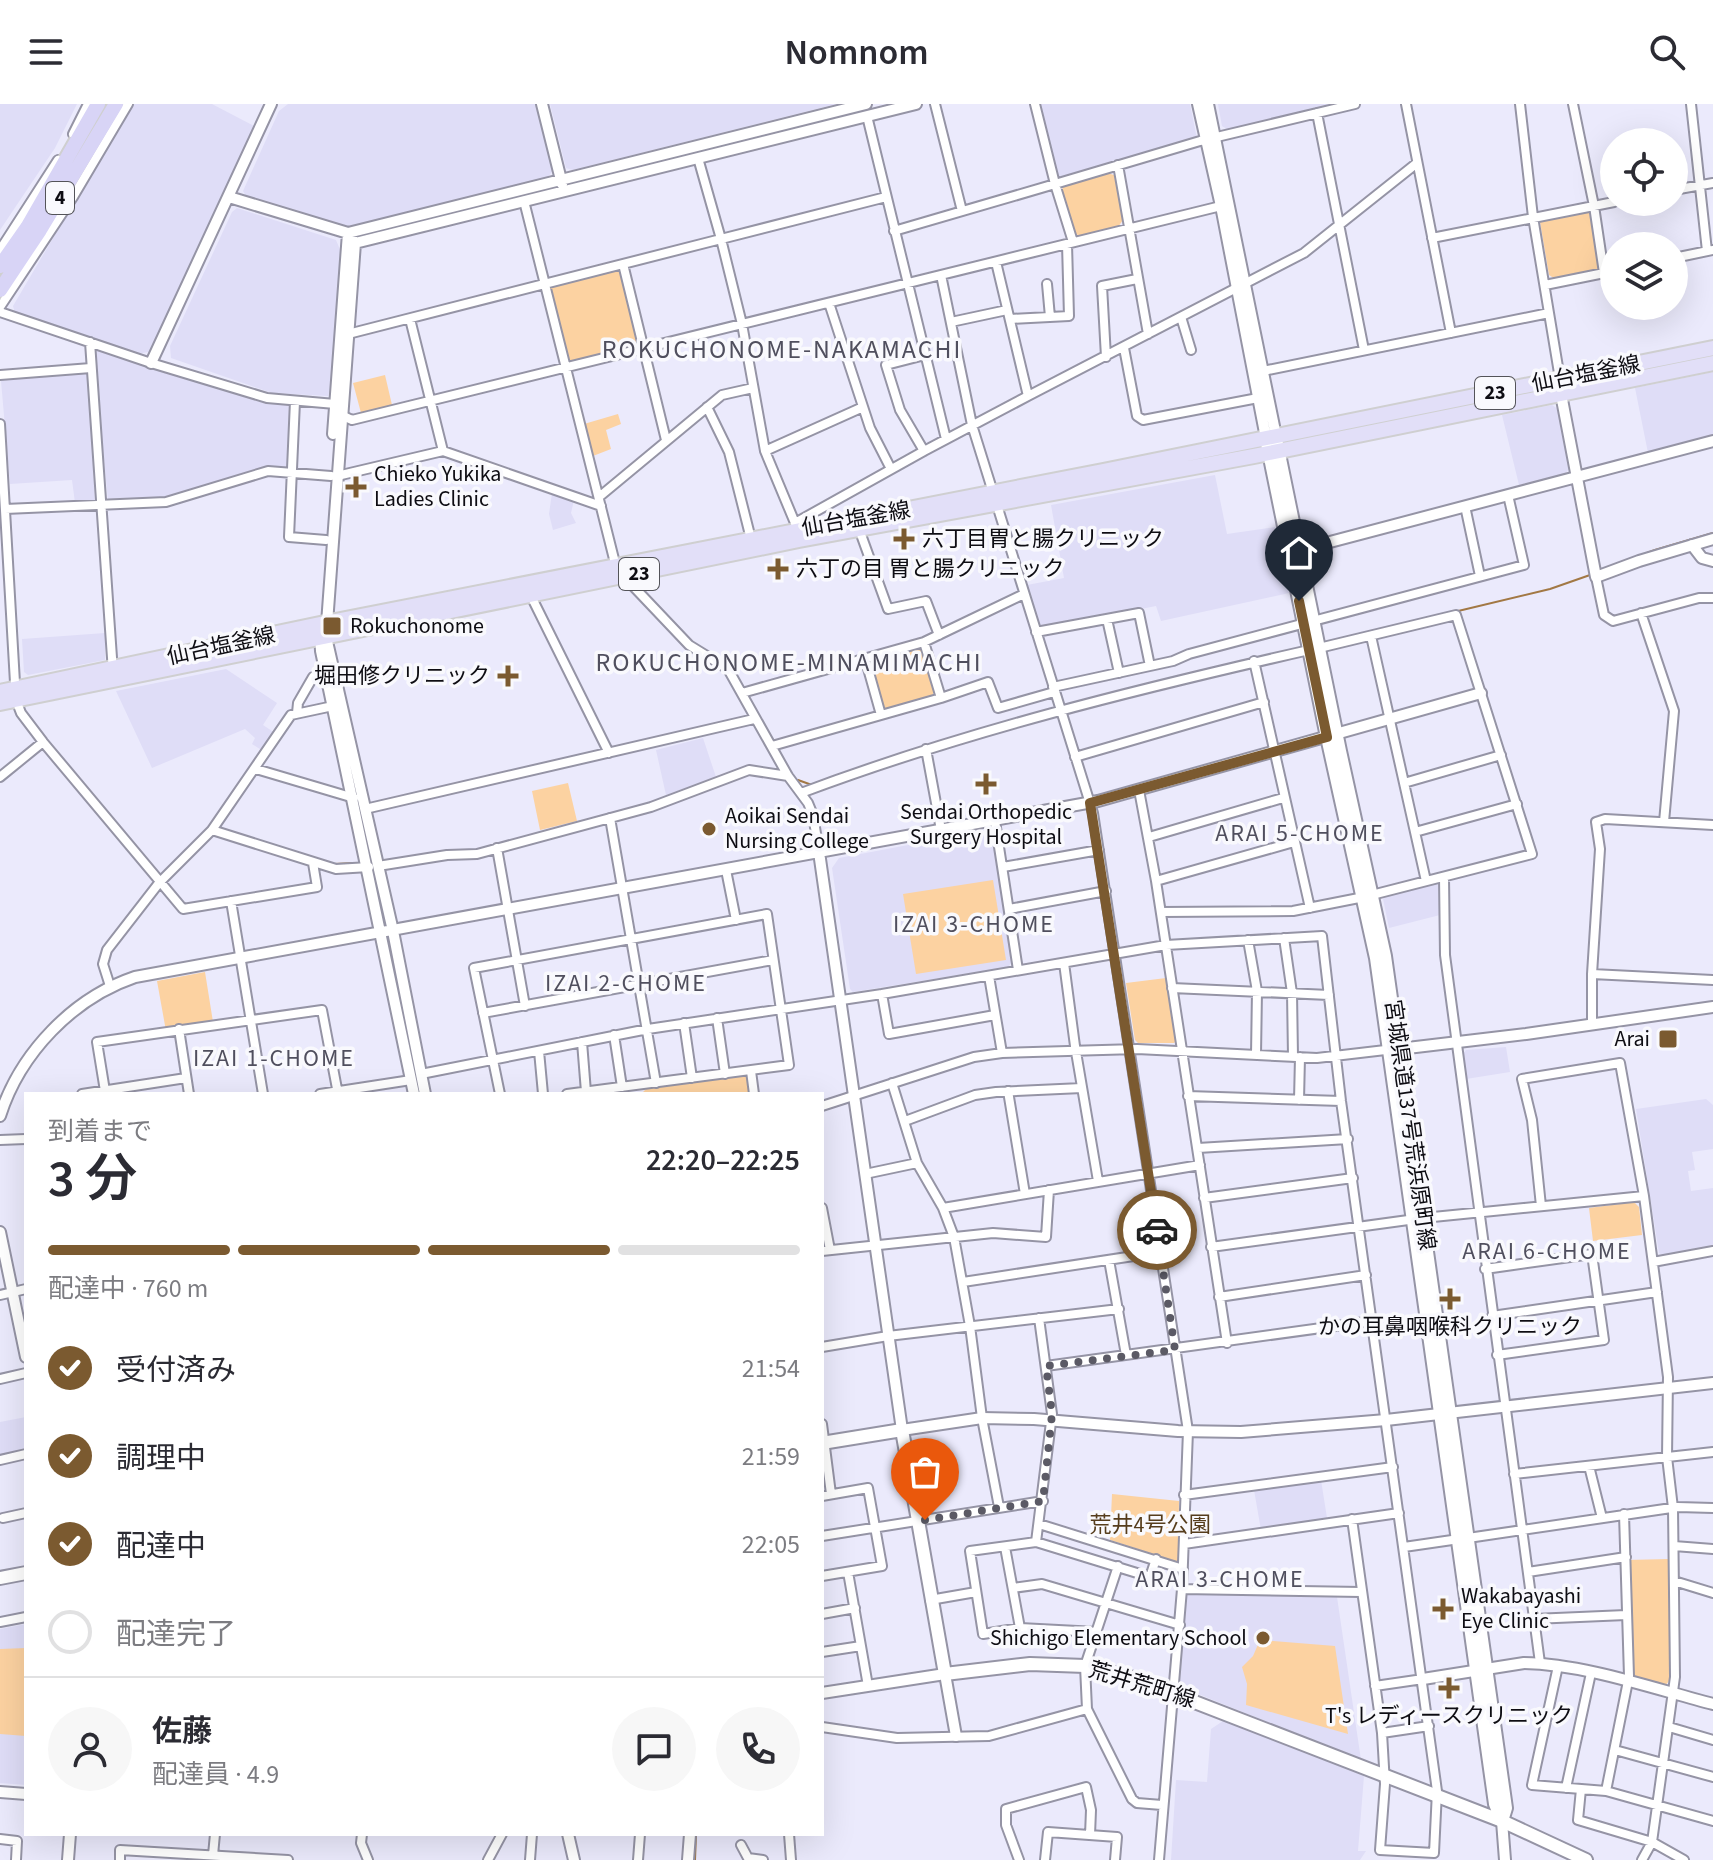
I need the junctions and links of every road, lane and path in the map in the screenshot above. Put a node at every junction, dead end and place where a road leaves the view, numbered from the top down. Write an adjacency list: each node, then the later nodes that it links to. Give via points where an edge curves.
1 (88, 104): 47 (street, via 69,144)
2 (98, 104): 52 (highway, 4)
3 (116, 104): 61 (highway, 4)
4 (128, 104): 63 (street)
5 (271, 104): 30 (street)
6 (542, 104): 27 (street)
7 (866, 104): 27 (street)
8 (916, 104): 18 (street)
9 (935, 104): 36 (street)
10 (1035, 104): 26 (street)
11 (1198, 104): 21 (street)
12 (1208, 104): 21 (street)
13 (1355, 104): 19 (street)
14 (1406, 104): 23 (street)
15 (1520, 104): 37 (street)
16 (1575, 104): 35 (street)
17 (1691, 104): 28 (street)
18 (894, 107): 20 (street)
19 (1317, 113): 21 (street); 38 (street)
20 (867, 116): 22 (street); 31 (street)
21 (1211, 138): 24 (street); 34 (street); 60 (street)
22 (698, 158): 27 (street); 43 (street)
23 (1417, 163): 38 (street); 42 (street)
24 (1118, 165): 26 (street); 39 (street)
25 (1713, 183): 28 (street)
26 (1055, 184): 36 (street); 45 (street)
27 (562, 185): 32 (street); 41 (street)
28 (1700, 186): 29 (street); 48 (street)
29 (1688, 188)
30 (229, 197): 41 (street); 82 (street)
31 (886, 197): 40 (street); 43 (street)
32 (524, 201): 44 (street); 57 (street)
33 (1600, 205): 35 (street)
34 (1221, 206): 39 (street); 60 (street)
35 (1594, 206): 37 (street); 46 (street)
36 (962, 211): 40 (street)
37 (1533, 217): 42 (street); 59 (street)
38 (1338, 224): 60 (street, via 1304,253); 79 (street)
39 (1127, 229): 45 (street); 55 (street)
40 (894, 231): 56 (street)
41 (348, 233): 44 (street); 94 (street)
42 (1432, 238): 71 (street)
43 (721, 239): 51 (street); 70 (street)
44 (355, 243): 72 (street)
45 (1070, 243): 50 (street); 66 (street, via 1069,316)
46 (1600, 246)
47 (0, 250)
48 (1710, 251): 49 (street)
49 (1688, 255)
50 (996, 262): 54 (street); 65 (street)
51 (623, 264): 57 (street); 75 (street)
52 (0, 266)
53 (1600, 274): 59 (street)
54 (941, 275): 56 (street); 69 (street)
55 (1137, 279): 73 (street); 81 (street, via 1102,286)
56 (907, 283): 62 (street); 80 (street)
57 (544, 284): 68 (street); 84 (street)
58 (1047, 284): 66 (street)
59 (1545, 285): 64 (street)
60 (1241, 286): 67 (street); 86 (street); 91 (street)
61 (0, 290)
62 (829, 303): 70 (street); 96 (street)
63 (0, 310): 74 (street)
64 (1549, 313): 71 (street); 88 (street)
65 (1008, 314): 66 (street); 69 (street); 90 (street)
66 (1050, 317)
67 (1181, 317): 73 (street); 78 (street)
68 (410, 319): 72 (street); 93 (street)
69 (951, 322): 99 (street)
70 (742, 324): 75 (street); 89 (street)
71 (1451, 333): 79 (street)
72 (348, 334): 97 (street)
73 (1148, 334): 76 (street)
74 (90, 342): 82 (street); 85 (street)
75 (643, 348): 84 (street); 101 (street)
76 (1124, 348): 81 (street); 91 (street, via 1137,416 1143,420)
77 (1713, 348): 88 (main road, 仙台塩釜線 / 23)
78 (1191, 350)
79 (1364, 350): 86 (street)
80 (925, 355): 100 (street); 106 (street, via 886,365 900,410)
81 (1106, 357): 90 (street)
82 (151, 363): 92 (street, via 267,398)
83 (1713, 363): 88 (main road, 仙台塩釜線 / 23)
84 (566, 367): 93 (street); 113 (street)
85 (91, 368): 87 (street); 114 (street)
86 (1263, 371): 103 (street)
87 (0, 375)
88 (1560, 386): 103 (main road, 仙台塩釜線 / 23); 110 (street)
89 (753, 388): 95 (street, via 722,395); 105 (street)
90 (1028, 396): 99 (street)
91 (1258, 398): 103 (street)
92 (295, 401): 94 (street); 108 (street)
93 (431, 401): 97 (street, via 352,420); 104 (street)
94 (335, 404): 97 (street); 109 (street)
95 (707, 407): 101 (street); 119 (street, via 729,452)
96 (863, 407): 105 (street); 107 (street)
97 (341, 415): 109 (street)
98 (0, 424): 116 (street)
99 (972, 425): 100 (street); 112 (street)
100 (946, 439): 106 (street)
101 (666, 440): 113 (street)
102 (1713, 441): 110 (street)
103 (1273, 444): 112 (main road, 仙台塩釜線 / 23); 123 (main road, 宮城県道137号荒浜原町線)
104 (443, 451): 109 (street); 113 (street)
105 (765, 451): 118 (street)
106 (924, 451): 107 (street)
107 (891, 469): 118 (street)
108 (290, 474): 109 (street); 114 (street, via 268,471 166,502); 121 (street, via 289,537)
109 (334, 476): 121 (street); 135 (street)
110 (1576, 477): 111 (street); 128 (street)
111 (1508, 495): 115 (street); 127 (street, via 1524,565)
112 (995, 499): 117 (main road, 仙台塩釜線 / 23); 118 (main road, 仙台塩釜線 / 23); 129 (street)
113 (600, 501): 125 (street)
114 (101, 505): 116 (street); 145 (street)
115 (1465, 506): 123 (street); 127 (street)
116 (5, 509): 151 (street)
117 (859, 529): 118 (main road, 仙台塩釜線 / 23); 137 (street, via 888,609 926,601)
118 (797, 531): 119 (main road, 仙台塩釜線 / 23); 126 (main road, 仙台塩釜線 / 23)
119 (751, 539): 125 (main road, 仙台塩釜線 / 23)
120 (1713, 539): 122 (street)
121 (326, 540): 135 (street)
122 (1692, 545): 124 (street, via 1702,558); 128 (street)
123 (1294, 551): 134 (main road, 宮城県道137号荒浜原町線)
124 (1713, 561)
125 (616, 567): 135 (main road, 仙台塩釜線 / 23)
126 (630, 576): 130 (main road, 仙台塩釜線 / 23); 149 (street, via 633,586 689,645 723,664)
127 (1480, 576): 134 (street)
128 (1596, 577): 132 (street, via 1606,618)
129 (1024, 594): 136 (street); 137 (street)
130 (531, 596): 135 (main road, 仙台塩釜線 / 23); 165 (street)
131 (1713, 598): 132 (street)
132 (1641, 613): 182 (street, via 1674,711)
133 (1107, 619): 136 (street); 143 (street, via 1139,613); 144 (street)
134 (1309, 623): 140 (main road, 宮城県道137号荒浜原町線); 143 (street)
135 (323, 631): 145 (main road, 仙台塩釜線 / 23); 155 (street); 179 (street)
136 (1036, 632): 147 (street)
137 (939, 635): 139 (street)
138 (1371, 636): 140 (street); 150 (street, via 1456,615); 160 (street)
139 (924, 642): 141 (street); 152 (street)
140 (1314, 649): 142 (street); 161 (main road, 宮城県道137号荒浜原町線)
141 (865, 658): 149 (street); 158 (street)
142 (1254, 661): 153 (street); 157 (street)
143 (1150, 666): 144 (street)
144 (1119, 673): 147 (street)
145 (113, 675): 151 (main road, 仙台塩釜線 / 23)
146 (313, 677): 156 (street)
147 (1053, 690): 152 (street, via 998,708 988,682); 157 (street)
148 (0, 692): 151 (main road, 仙台塩釜線 / 23)
149 (742, 693): 159 (street)
150 (1481, 693): 160 (street); 167 (street)
151 (16, 694): 154 (main road, 仙台塩釜線 / 23); 162 (street, via 21,713)
152 (941, 698): 158 (street)
153 (1264, 702): 166 (street); 168 (street)
154 (0, 703)
155 (333, 706): 156 (street); 175 (street)
156 (297, 713): 169 (street)
157 (1060, 713): 164 (street); 168 (street)
158 (881, 715): 163 (street)
159 (754, 719): 163 (street); 165 (street)
160 (1390, 719): 161 (street); 172 (street)
161 (1332, 736): 166 (street); 202 (main road, 宮城県道137号荒浜原町線)
162 (43, 742): 171 (street); 199 (street)
163 (772, 746): 170 (street)
164 (926, 749): 174 (street); 185 (street)
165 (609, 753): 179 (street)
166 (1273, 753): 173 (street); 176 (street)
167 (1501, 755): 172 (street); 178 (street)
168 (1075, 757): 177 (street)
169 (256, 769): 175 (street); 184 (street)
170 (788, 776): 174 (street); 180 (street, via 749,770)
171 (0, 777)
172 (1404, 783): 186 (street)
173 (1139, 790): 177 (street); 187 (street)
174 (801, 793): 191 (street, via 813,815)
175 (354, 798): 193 (street)
176 (1283, 798): 187 (street); 188 (street)
177 (1090, 803): 181 (street); 190 (street)
178 (1517, 804): 186 (street); 196 (street, via 1532,854)
179 (365, 809): 193 (street)
180 (610, 818): 189 (street); 200 (street)
181 (995, 821): 185 (street); 194 (street)
182 (1664, 822): 183 (street); 220 (street, via 1596,822 1600,849)
183 (1713, 825)
184 (212, 830): 192 (street); 199 (street)
185 (941, 830): 191 (street)
186 (1415, 832): 198 (street)
187 (1149, 837): 197 (street)
188 (1294, 842): 197 (street); 205 (street)
189 (497, 848): 193 (street); 204 (street)
190 (1099, 850): 194 (street); 201 (street)
191 (819, 852): 195 (street); 230 (street)
192 (313, 863): 193 (street, via 336,869); 203 (street, via 317,887)
193 (373, 867): 209 (street)
194 (1003, 867): 206 (street)
195 (726, 870): 200 (street); 208 (street)
196 (1444, 877): 198 (street); 243 (street, via 1445,955)
197 (1156, 881): 207 (street)
198 (1426, 881): 202 (street)
199 (159, 883): 203 (street, via 183,909); 224 (street, via 103,956)
200 (623, 887): 204 (street); 211 (street)
201 (1106, 891): 206 (street); 214 (street)
202 (1368, 896): 205 (street); 246 (main road, 宮城県道137号荒浜原町線)
203 (231, 901): 215 (street)
204 (508, 908): 209 (street); 216 (street)
205 (1310, 908): 207 (street)
206 (1009, 909): 219 (street)
207 (1161, 912): 213 (street)
208 (736, 920): 211 (street); 217 (street, via 767,914)
209 (387, 932): 215 (street); 257 (street)
210 (1284, 938): 212 (street); 227 (street); 229 (street, via 1322,936)
211 (632, 939): 216 (street); 223 (street)
212 (1248, 940): 213 (street); 226 (street)
213 (1166, 945): 214 (street); 225 (street)
214 (1115, 954): 218 (street); 245 (street)
215 (242, 958): 224 (street); 237 (street)
216 (517, 960): 231 (street); 234 (street, via 474,968)
217 (773, 960): 223 (street); 232 (street)
218 (1064, 963): 219 (street); 248 (street)
219 (1018, 970): 221 (street)
220 (1592, 974): 222 (street); 239 (street)
221 (989, 976): 228 (street); 235 (street)
222 (1713, 980)
223 (640, 985): 231 (street); 241 (street)
224 (110, 986): 283 (street, via 82,1002 45,1040 14,1082)
225 (1172, 988): 226 (street); 249 (street)
226 (1257, 991): 227 (street); 251 (street)
227 (1292, 993): 229 (street); 252 (street)
228 (882, 994): 230 (street); 235 (street, via 889,1034)
229 (1329, 995): 253 (street)
230 (841, 999): 232 (street); 278 (street)
231 (525, 1006): 234 (street)
232 (781, 1007): 236 (street); 255 (street, via 789,1065)
233 (1713, 1007): 239 (street)
234 (483, 1013): 254 (street)
235 (995, 1015): 250 (street)
236 (717, 1018): 238 (street); 256 (street)
237 (252, 1019): 240 (street); 269 (street); 270 (street, via 322,1010)
238 (684, 1023): 241 (street); 259 (street)
239 (1592, 1025): 243 (street)
240 (179, 1029): 258 (street); 265 (street, via 97,1042)
241 (648, 1029): 242 (street); 260 (street)
242 (614, 1035): 244 (street); 262 (street)
243 (1455, 1041): 246 (street); 301 (street)
244 (582, 1042): 247 (street); 276 (street)
245 (1130, 1049): 248 (street); 249 (street); 292 (street)
246 (1394, 1049): 253 (street); 302 (main road, 宮城県道137号荒浜原町線)
247 (539, 1051): 254 (street); 275 (street)
248 (1075, 1051): 250 (street); 263 (street)
249 (1181, 1052): 251 (street); 279 (street)
250 (1002, 1053): 261 (street)
251 (1256, 1055): 252 (street)
252 (1296, 1057): 253 (street); 280 (street)
253 (1336, 1057): 281 (street)
254 (493, 1060): 257 (street); 274 (street)
255 (751, 1071): 256 (street); 277 (street)
256 (725, 1074): 259 (street)
257 (416, 1077): 271 (street); 272 (street); 273 (street)
258 (186, 1078): 265 (street); 268 (street)
259 (692, 1078): 260 (street)
260 (656, 1083): 264 (street)
261 (892, 1083): 278 (street); 284 (street)
262 (622, 1087): 264 (street); 276 (street)
263 (1082, 1088): 266 (street); 294 (street)
264 (641, 1089)
265 (105, 1091): 267 (street)
266 (1008, 1091): 284 (street, via 975,1095); 296 (street)
267 (97, 1092)
268 (189, 1092)
269 (263, 1092)
270 (338, 1092)
271 (343, 1092)
272 (414, 1092)
273 (424, 1092)
274 (500, 1092)
275 (543, 1092)
276 (586, 1092)
277 (754, 1092)
278 (853, 1095): 282 (street); 291 (street)
279 (1188, 1096): 280 (street); 288 (street)
280 (1299, 1100): 281 (street)
281 (1341, 1101): 286 (street)
282 (824, 1105)
283 (0, 1116)
284 (905, 1121): 289 (street)
285 (24, 1139): 287 (street)
286 (1348, 1139): 288 (street); 293 (street)
287 (0, 1140)
288 (1198, 1148): 290 (street)
289 (917, 1163): 291 (street); 300 (street)
290 (1200, 1165): 292 (street); 298 (street)
291 (865, 1174): 307 (street)
292 (1148, 1174): 294 (street); 311 (street)
293 (1353, 1178): 298 (street); 303 (street)
294 (1098, 1181): 295 (street)
295 (1049, 1190): 296 (street); 306 (street, via 1046,1237)
296 (1025, 1194): 300 (street)
297 (1644, 1196): 299 (street); 299 (street, via 1620,1063 1522,1079); 313 (street)
298 (1204, 1198): 308 (street)
299 (1541, 1206): 301 (street)
300 (943, 1208): 306 (street)
301 (1478, 1213): 302 (street); 314 (street)
302 (1418, 1219): 303 (street); 339 (main road, 宮城県道137号荒浜原町線)
303 (1360, 1226): 308 (street); 315 (street)
304 (824, 1229): 309 (street)
305 (0, 1232): 318 (street)
306 (954, 1237): 307 (street); 316 (street)
307 (875, 1246): 309 (street); 326 (street)
308 (1211, 1247): 319 (street)
309 (826, 1250)
310 (1713, 1251): 313 (street)
311 (1160, 1252): 312 (street); 330 (street)
312 (1109, 1260): 316 (street); 321 (street)
313 (1653, 1262): 317 (street)
314 (1485, 1269): 320 (street, via 1592,1254); 322 (street)
315 (1366, 1275): 319 (street); 324 (street)
316 (963, 1282): 325 (street)
317 (1657, 1292): 320 (street); 337 (street)
318 (6, 1293): 327 (street)
319 (1219, 1297): 328 (street)
320 (1598, 1300): 322 (street); 332 (street, via 1604,1340)
321 (1119, 1309): 323 (street); 331 (street)
322 (1492, 1316): 332 (street)
323 (1039, 1318): 325 (street); 333 (street)
324 (1372, 1321): 328 (street); 342 (street)
325 (970, 1326): 326 (street); 340 (street)
326 (888, 1336): 329 (street); 343 (street)
327 (24, 1338)
328 (1227, 1343): 330 (street)
329 (824, 1347)
330 (1175, 1350): 331 (street); 344 (street)
331 (1126, 1355): 333 (street)
332 (1497, 1355): 338 (street)
333 (1046, 1366): 341 (street)
334 (24, 1373): 335 (street)
335 (0, 1379)
336 (1713, 1383): 337 (street)
337 (1667, 1388): 338 (street); 349 (street)
338 (1504, 1406): 339 (street); 353 (street)
339 (1445, 1412): 342 (street); 371 (main road, 宮城県道137号荒浜原町線)
340 (982, 1418): 341 (street); 343 (street); 357 (street)
341 (1052, 1420): 344 (street); 356 (street)
342 (1386, 1420): 344 (street); 352 (street)
343 (902, 1430): 345 (main road); 366 (main road)
344 (1188, 1431): 355 (street)
345 (824, 1442)
346 (1713, 1452): 349 (street)
347 (24, 1454): 350 (street)
348 (824, 1455): 354 (street)
349 (1667, 1457): 351 (street); 358 (street)
350 (0, 1460)
351 (1589, 1466): 353 (street); 364 (street)
352 (1393, 1467): 355 (street); 361 (street)
353 (1514, 1474): 369 (street)
354 (827, 1495): 368 (street, via 868,1488)
355 (1184, 1495): 373 (street)
356 (1043, 1501): 357 (street); 367 (street)
357 (999, 1507): 366 (street)
358 (1673, 1508): 359 (street); 362 (street); 374 (street)
359 (1713, 1508)
360 (24, 1513): 363 (street)
361 (1399, 1513): 365 (street); 376 (street)
362 (1624, 1514): 364 (street); 378 (street)
363 (3, 1518)
364 (1602, 1518): 369 (street)
365 (1352, 1519): 373 (street); 391 (street)
366 (916, 1522): 368 (street); 393 (main road)
367 (1039, 1524): 372 (street); 379 (street)
368 (875, 1528): 370 (street); 382 (street, via 882,1566)
369 (1522, 1530): 371 (street); 383 (street)
370 (824, 1536)
371 (1463, 1539): 376 (street); 409 (main road, 宮城県道137号荒浜原町線)
372 (1036, 1542): 375 (street); 380 (street)
373 (1184, 1544): 381 (street)
374 (1674, 1546): 377 (street); 387 (street)
375 (1005, 1547): 388 (street); 390 (street, via 970,1551)
376 (1404, 1547): 412 (street)
377 (1713, 1549)
378 (1626, 1557): 383 (street); 397 (street)
379 (1156, 1559): 380 (street, via 1150,1577); 381 (street)
380 (1118, 1566): 394 (street)
381 (1183, 1569): 389 (street)
382 (848, 1572): 385 (street); 395 (street)
383 (1528, 1572): 399 (street)
384 (24, 1573): 386 (main road)
385 (824, 1576)
386 (0, 1578)
387 (1674, 1581): 392 (street); 418 (street)
388 (1013, 1588): 394 (street, via 1042,1584); 402 (street)
389 (1182, 1589): 391 (street); 401 (street)
390 (976, 1592): 393 (street); 402 (street, via 983,1634)
391 (1361, 1592): 415 (street)
392 (1713, 1593)
393 (930, 1600): 411 (main road)
394 (1107, 1603): 401 (street); 403 (street)
395 (855, 1608): 396 (street); 404 (street)
396 (824, 1614)
397 (1626, 1615): 399 (street); 413 (street)
398 (24, 1617): 400 (street)
399 (1533, 1619): 406 (street)
400 (0, 1622)
401 (1180, 1625): 416 (street)
402 (1020, 1628): 403 (street)
403 (1097, 1632): 407 (street)
404 (861, 1646): 405 (street); 414 (street)
405 (824, 1652)
406 (1540, 1663): 408 (street); 409 (street)
407 (1085, 1666): 411 (main road, 荒井荒町線, via 1030,1664); 416 (main road, 荒井荒町線); 420 (street)
408 (1558, 1666): 410 (street); 431 (street, via 1532,1785)
409 (1482, 1670): 412 (street); 439 (main road, 宮城県道137号荒浜原町線, via 1495,1804)
410 (1591, 1673): 413 (street); 431 (street)
411 (945, 1674): 414 (street); 425 (street)
412 (1423, 1679): 415 (street); 421 (street)
413 (1628, 1682): 418 (street); 427 (street)
414 (868, 1686): 417 (street)
415 (1375, 1686): 424 (street)
416 (1172, 1691): 429 (main road, 荒井荒町線); 437 (street)
417 (824, 1693)
418 (1673, 1693): 419 (street); 423 (street)
419 (1712, 1701)
420 (1087, 1709): 425 (street, via 989,1736); 437 (street, via 1132,1799)
421 (1429, 1726): 424 (street); 436 (street)
422 (824, 1727): 425 (street, via 897,1738)
423 (1669, 1727): 426 (street); 428 (street)
424 (1382, 1733): 429 (street)
425 (956, 1736)
426 (1713, 1740)
427 (1615, 1750): 428 (street); 433 (street)
428 (1664, 1762): 430 (street); 438 (street)
429 (1384, 1776): 436 (main road, 荒井荒町線); 436 (street, via 1380,1850 1434,1853)
430 (1713, 1777)
431 (1566, 1788): 432 (street)
432 (1581, 1789): 433 (street); 452 (street, via 1578,1820)
433 (1606, 1791): 438 (street)
434 (0, 1792): 435 (street)
435 (24, 1794)
436 (1436, 1796): 439 (main road, 荒井荒町線)
437 (1162, 1805): 470 (street)
438 (1657, 1805): 440 (street); 452 (street)
439 (1502, 1821): 471 (street); 472 (main road)
440 (1713, 1821)
441 (1090, 1835): 467 (street, via 1086,1787 1006,1809); 468 (street, via 1048,1832); 469 (street, via 1117,1837)
442 (70, 1836): 456 (street)
443 (215, 1836): 454 (street)
444 (362, 1836): 459 (street)
445 (501, 1836): 460 (street)
446 (532, 1836): 461 (street)
447 (568, 1836): 462 (street)
448 (640, 1836): 463 (street)
449 (690, 1836): 464 (street)
450 (789, 1836): 466 (street)
451 (0, 1839): 455 (street, via 17,1841)
452 (1652, 1842): 473 (street); 474 (street)
453 (741, 1845): 465 (street, via 748,1858)
454 (213, 1855): 457 (street, via 120,1850); 458 (street)
455 (16, 1860)
456 (68, 1860)
457 (120, 1860)
458 (288, 1860)
459 (368, 1860)
460 (488, 1860)
461 (530, 1860)
462 (574, 1860)
463 (638, 1860)
464 (688, 1860)
465 (763, 1860)
466 (791, 1860)
467 (1019, 1860)
468 (1045, 1860)
469 (1115, 1860)
470 (1159, 1860)
471 (1505, 1860)
472 (1586, 1860)
473 (1642, 1860)
474 (1684, 1860)

